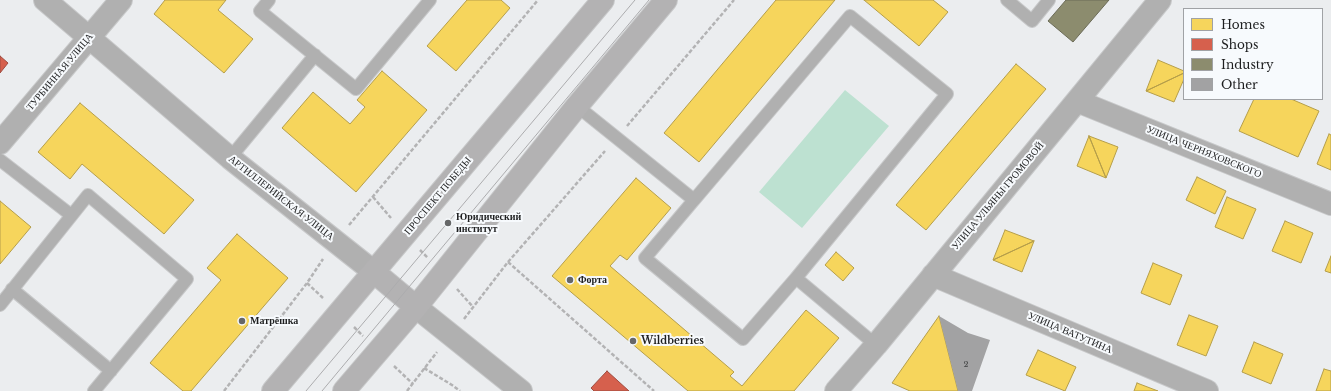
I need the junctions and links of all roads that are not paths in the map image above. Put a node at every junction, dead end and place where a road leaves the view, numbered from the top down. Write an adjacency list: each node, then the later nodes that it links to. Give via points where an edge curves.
1 (45, 0): 10 (street, АРТИЛЛЕРИЙСКАЯ УЛИЦА)
2 (121, 0): 10 (street, ТУРБИННАЯ УЛИЦА)
3 (269, 0): 11 (lane, via 260,11)
4 (430, 0): 11 (lane, via 356,89)
5 (603, 0): 20 (main road, ПРОСПЕКТ ПОБЕДЫ)
6 (666, 0): 13 (main road)
7 (1007, 0): 8 (lane, via 1032,21)
8 (1049, 0)
9 (1160, 0): 12 (street, УЛИЦА УЛЬЯНЫ ГРОМОВОЙ)
10 (89, 38): 14 (street, ТУРБИННАЯ УЛИЦА); 15 (street, АРТИЛЛЕРИЙСКАЯ УЛИЦА)
11 (315, 55): 15 (lane)
12 (1077, 101): 18 (street, УЛИЦА ЧЕРНЯХОВСКОГО); 21 (street, УЛИЦА УЛЬЯНЫ ГРОМОВОЙ)
13 (577, 106): 17 (lane); 25 (main road)
14 (0, 143)
15 (230, 158): 20 (street, АРТИЛЛЕРИЙСКАЯ УЛИЦА)
16 (0, 160): 19 (lane)
17 (694, 200): 22 (lane, via 645,258 743,339); 22 (lane, via 850,16 947,94)
18 (1331, 204)
19 (71, 215): 23 (lane); 27 (lane, via 88,195 187,280)
20 (374, 272): 25 (main road, АРТИЛЛЕРИЙСКАЯ УЛИЦА); 29 (main road, ПРОСПЕКТ ПОБЕДЫ)
21 (933, 275): 26 (street, УЛИЦА УЛЬЯНЫ ГРОМОВОЙ); 33 (street, УЛИЦА ВАТУТИНА)
22 (796, 278): 26 (lane)
23 (12, 289): 24 (lane); 27 (lane)
24 (0, 304)
25 (416, 307): 30 (main road); 31 (street, АРТИЛЛЕРИЙСКАЯ УЛИЦА)
26 (876, 345): 32 (street, УЛИЦА УЛЬЯНЫ ГРОМОВОЙ)
27 (111, 370): 28 (lane)
28 (94, 391)
29 (273, 391)
30 (344, 391)
31 (521, 391)
32 (836, 391)
33 (1207, 391)

